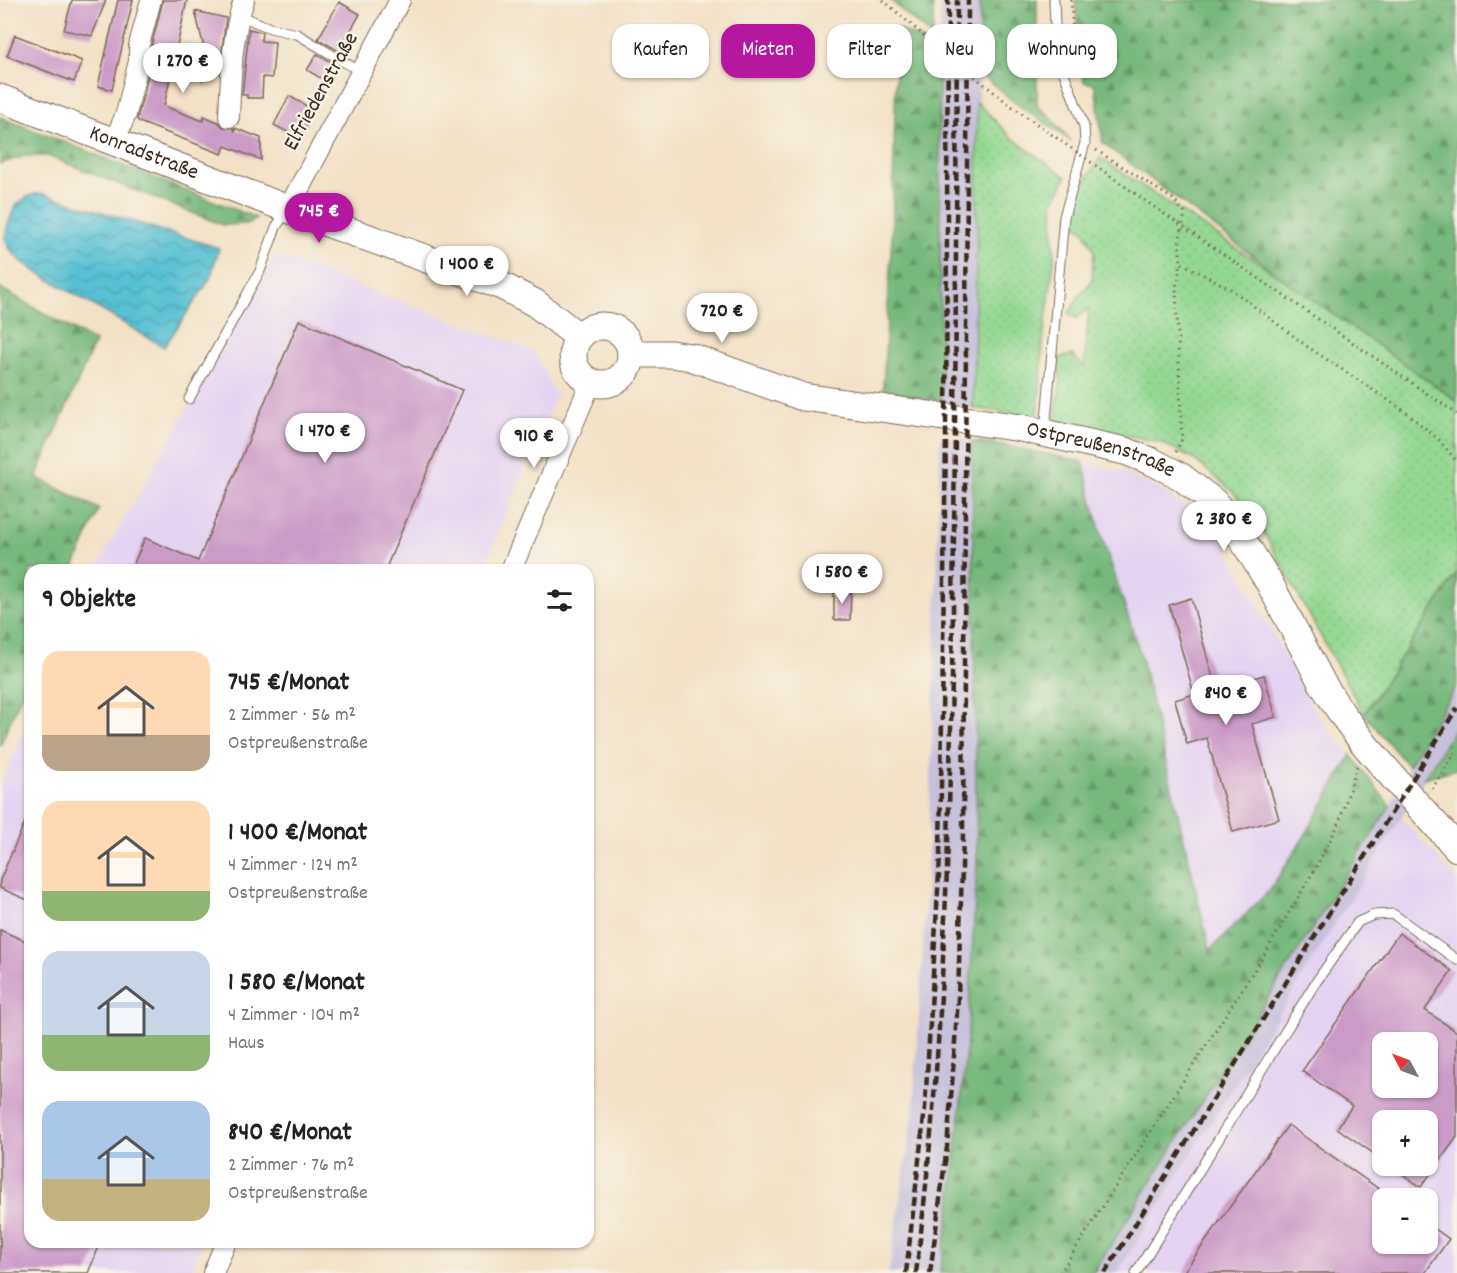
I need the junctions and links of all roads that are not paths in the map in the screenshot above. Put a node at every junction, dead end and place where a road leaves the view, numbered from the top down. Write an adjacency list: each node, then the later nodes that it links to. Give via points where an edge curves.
1 (151, 0): 8 (street, via 126,114)
2 (400, 0): 5 (street, Elfriedenstraße)
3 (1054, 0): 14 (lane, via 1056,52 1084,126 1085,143 1064,217)
4 (242, 7): 5 (lane, via 270,28 297,34); 7 (street, via 231,60)
5 (361, 72): 9 (street, Elfriedenstraße)
6 (0, 98): 8 (street, Konradstraße)
7 (229, 117)
8 (114, 142): 9 (street, Konradstraße)
9 (288, 208): 10 (street, via 502,286 535,303); 13 (lane, via 276,227 260,272)
10 (579, 337): 11 (street, via 597,326 615,328 628,341); 12 (street, via 573,350 575,366)
11 (631, 354): 12 (street, via 629,368 617,381); 14 (street, Ostpreußenstraße, via 691,357 803,397)
12 (591, 382): 15 (street)
13 (189, 399)
14 (1045, 433): 16 (street, Ostpreußenstraße, via 1125,451 1180,476 1214,502 1270,584 1342,714)
15 (514, 564)
16 (1457, 848)
17 (1457, 960): 20 (lane, via 1393,914 1374,915 1358,922 1314,985)
18 (223, 1248): 19 (street)
19 (213, 1273)
20 (1136, 1273)

